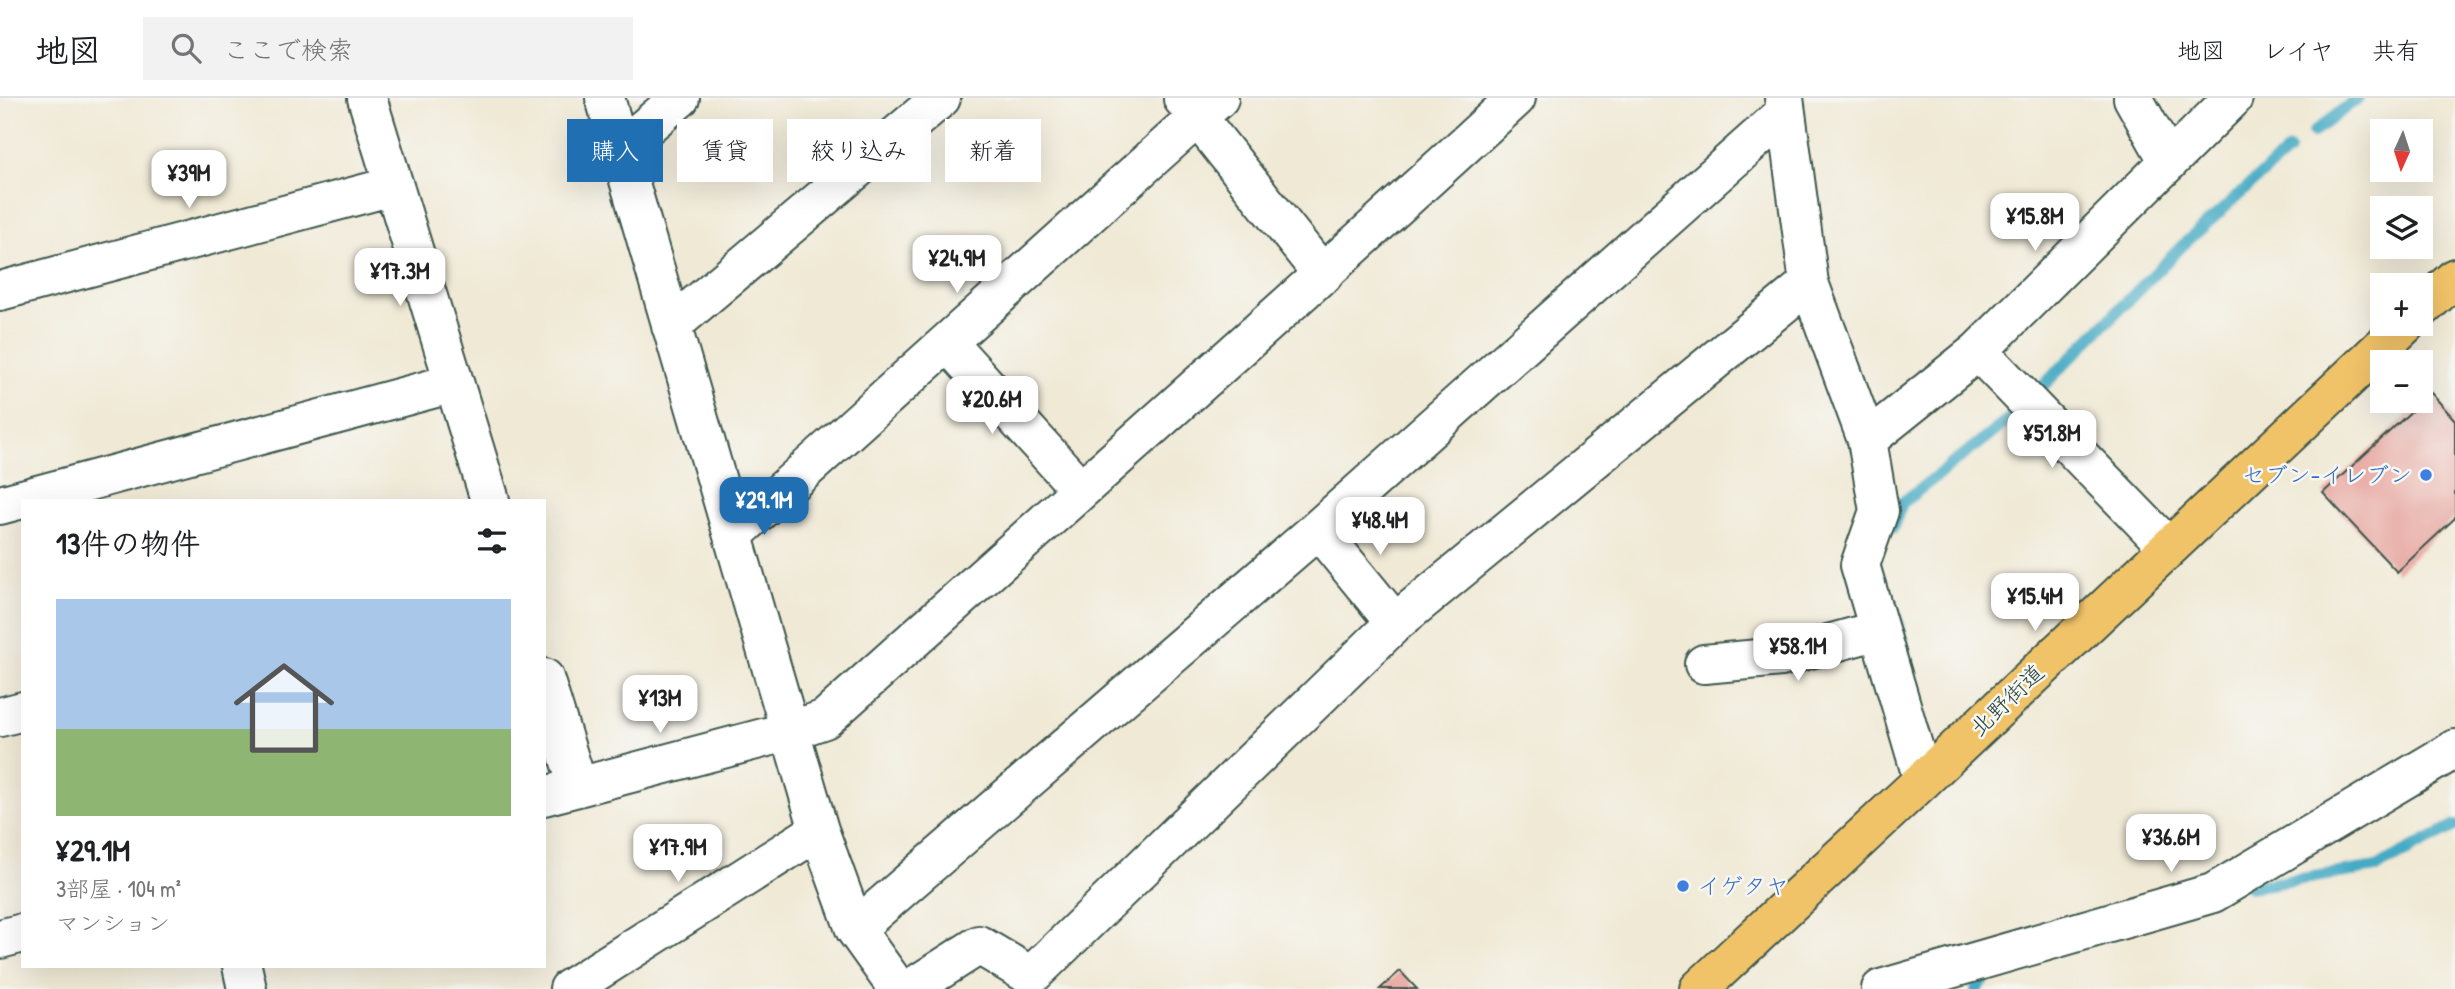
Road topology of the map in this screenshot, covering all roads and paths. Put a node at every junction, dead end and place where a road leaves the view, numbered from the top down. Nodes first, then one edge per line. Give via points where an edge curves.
1 (366, 98) edge
2 (605, 98) edge
3 (941, 98) edge
4 (1516, 98) edge
5 (2133, 98) edge
6 (2233, 98) edge
7 (671, 102) edge
8 (1200, 104) edge
9 (1785, 105) edge
10 (611, 119) edge
11 (653, 119) edge
12 (2169, 162) junction
13 (630, 182) edge
14 (393, 186) junction
15 (1323, 275) junction
16 (2455, 278) edge
17 (1809, 283) junction
18 (0, 291) edge
19 (2433, 298) edge
20 (671, 326) junction
21 (2393, 336) edge
22 (948, 343) junction
23 (1978, 352) junction
24 (454, 383) junction
25 (1867, 440) junction
26 (1080, 489) junction
27 (21, 499) edge
28 (22, 499) edge
29 (490, 499) edge
30 (0, 505) edge
31 (1318, 529) junction
32 (733, 535) junction
33 (2168, 548) junction
34 (1395, 622) junction
35 (1879, 630) junction
36 (1704, 664) dead end
37 (546, 691) edge
38 (21, 712) edge
39 (0, 717) edge
40 (790, 731) junction
41 (2455, 749) edge
42 (1923, 780) junction
43 (561, 792) edge
44 (819, 830) junction
45 (855, 929) junction
46 (21, 934) edge
47 (0, 939) edge
48 (242, 968) edge
49 (1703, 987) edge
50 (247, 989) edge
51 (569, 989) edge
52 (898, 989) edge
53 (910, 989) edge
54 (1881, 989) edge

1 - 14 street
2 - 10 street
3 - 20 street
4 - 15 street
5 - 12 street
6 - 12 street
7 - 11 street
8 - 15 street
8 - 22 street
9 - 17 street
9 - 31 street
12 - 23 street
13 - 20 street
14 - 18 street
14 - 24 street
15 - 26 street
16 - 19 main road
17 - 25 street
17 - 34 street
20 - 32 street
21 - 33 main road, 北野街道
22 - 26 street
22 - 32 street
23 - 25 street
23 - 33 street
24 - 28 street
24 - 29 street
25 - 35 street via 1880,511 1860,565
26 - 40 street via 825,719
27 - 30 street
31 - 34 street
31 - 45 street
32 - 40 street
33 - 42 main road, 北野街道
34 - 53 street via 1031,976 979,946
35 - 36 street via 1781,657
35 - 42 street
37 - 43 street
38 - 39 street
40 - 43 street
40 - 44 street
41 - 54 street via 2213,893
42 - 49 main road, 北野街道
44 - 45 street
44 - 51 street
45 - 52 street
46 - 47 street
48 - 50 street

